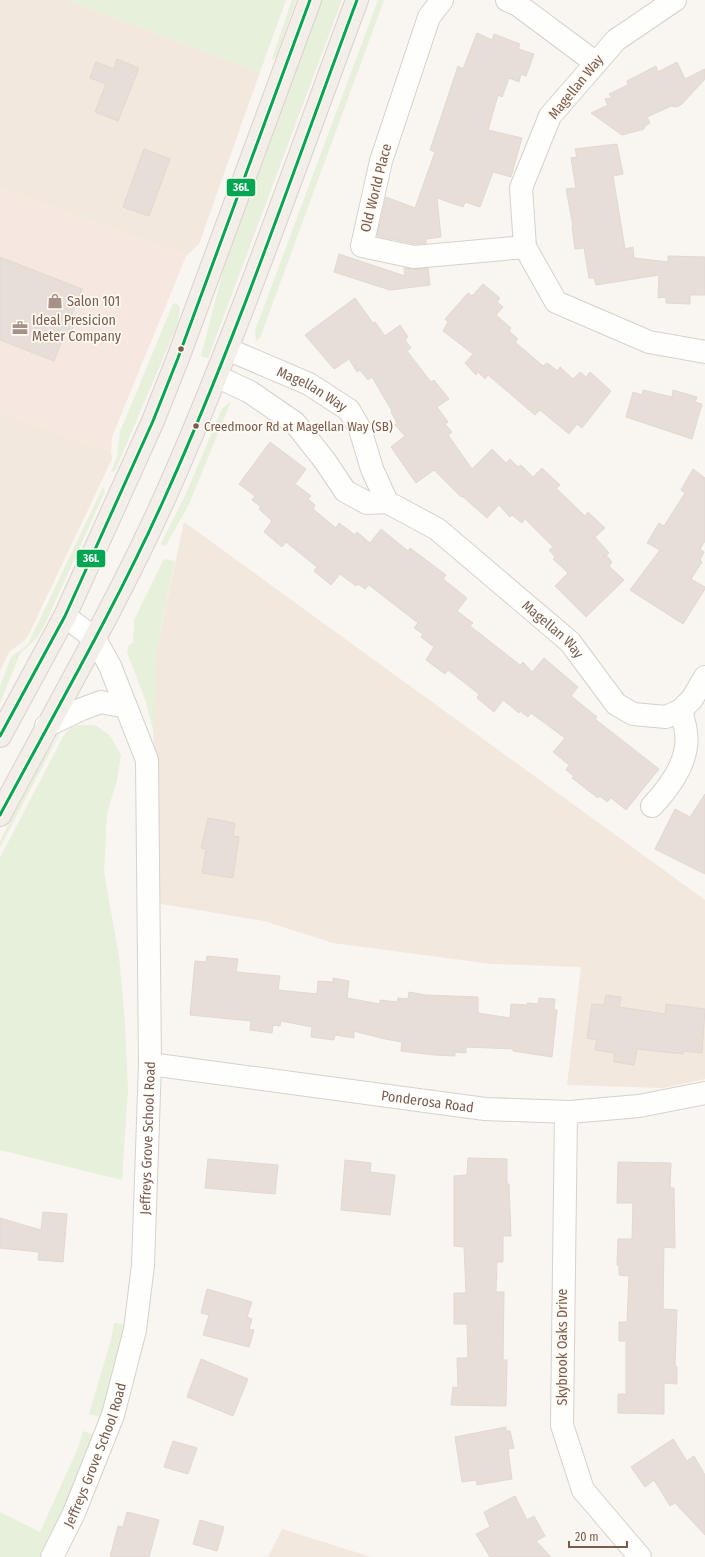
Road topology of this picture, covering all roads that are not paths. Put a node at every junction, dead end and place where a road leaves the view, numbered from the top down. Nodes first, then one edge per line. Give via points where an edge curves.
1 (310, 0) edge
2 (357, 0) edge
3 (442, 0) edge
4 (507, 0) edge
5 (675, 0) edge
6 (596, 63) junction
7 (525, 247) junction
8 (227, 349) junction
9 (705, 352) edge
10 (216, 376) junction
11 (387, 502) junction
12 (65, 616) junction
13 (95, 639) junction
14 (705, 677) edge
15 (126, 707) junction
16 (681, 710) junction
17 (46, 726) junction
18 (0, 736) edge
19 (652, 806) dead end
20 (0, 815) edge
21 (150, 1064) junction
22 (705, 1093) edge
23 (566, 1112) junction
24 (52, 1557) edge
25 (640, 1557) edge

1 - 12 main road via 159,406
2 - 8 main road
3 - 7 street, Old World Place via 429,17 381,161 362,246 414,257
4 - 6 street via 518,5
5 - 6 street, Magellan Way via 616,40
6 - 7 street, Magellan Way via 550,116 521,188
7 - 9 street, Magellan Way via 556,302 649,342
8 - 10 main road
8 - 11 street, Magellan Way via 309,384 349,410 360,429 372,469
10 - 11 street via 250,392 295,423 345,491 367,503
10 - 13 main road via 143,543
11 - 16 street, Magellan Way via 437,528 570,642 616,704 633,714 651,717 666,717
12 - 13 street, Jeffreys Grove School Road
12 - 18 main road
13 - 15 street, Jeffreys Grove School Road via 110,666
13 - 17 main road
14 - 16 street, Magellan Way via 692,699
15 - 17 street via 101,702
15 - 21 street, Jeffreys Grove School Road via 147,760
16 - 19 street via 686,733 685,750 673,781
17 - 20 main road
21 - 23 street, Ponderosa Road via 485,1109
21 - 24 street, Jeffreys Grove School Road via 143,1265 135,1330 112,1415 74,1513
22 - 23 street, Ponderosa Road via 639,1106
23 - 25 street, Skybrook Oaks Drive via 562,1425 583,1490

